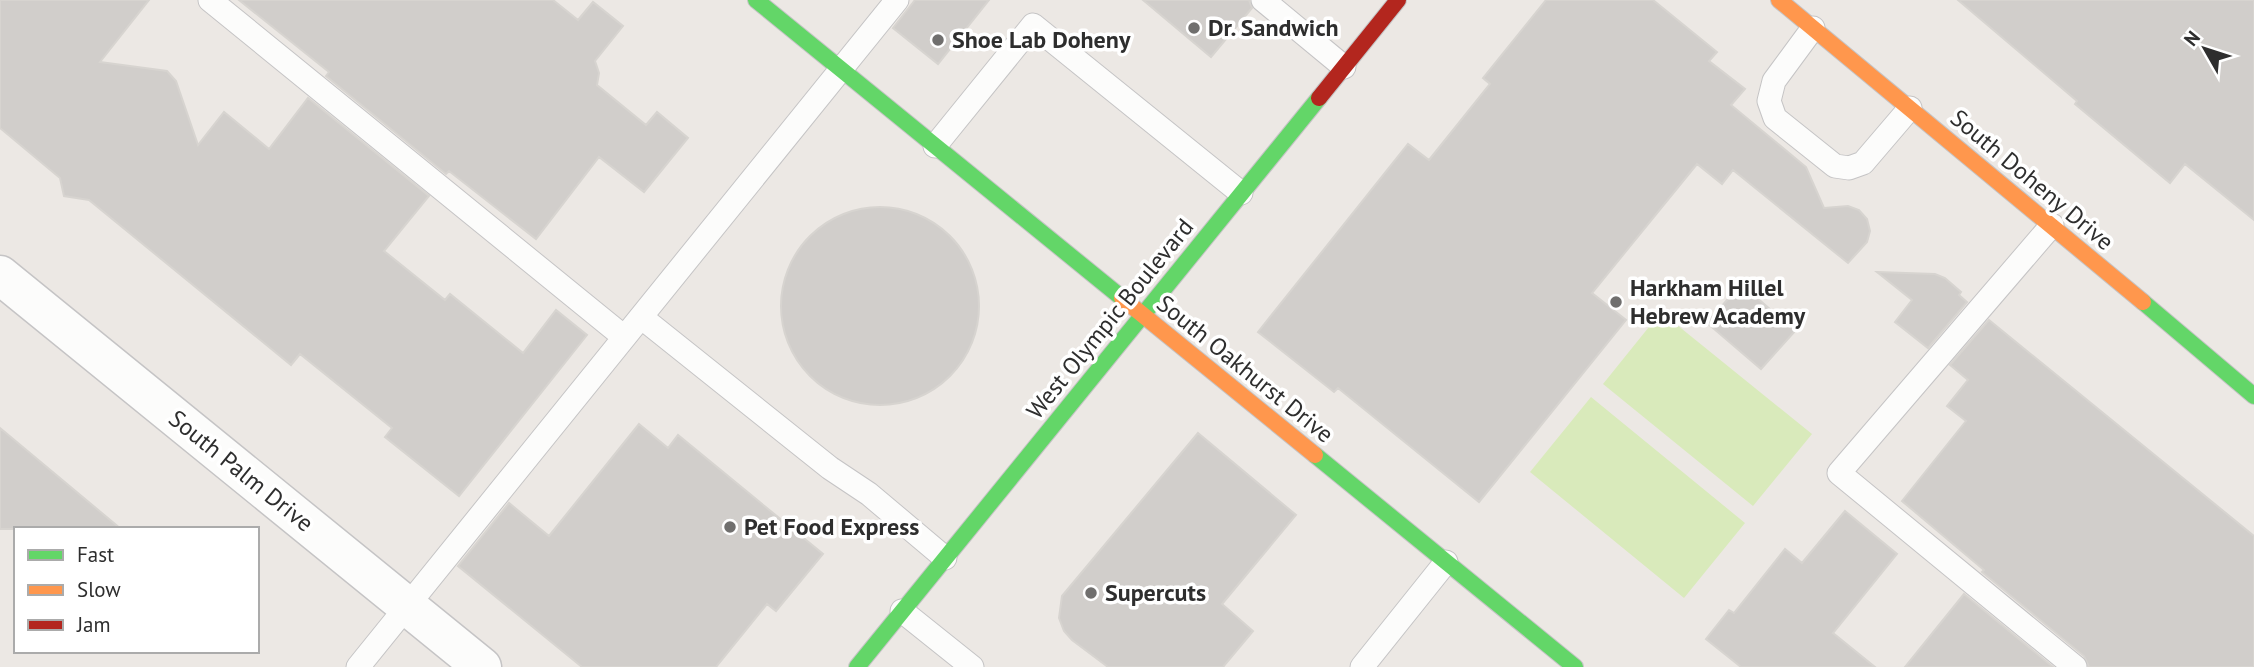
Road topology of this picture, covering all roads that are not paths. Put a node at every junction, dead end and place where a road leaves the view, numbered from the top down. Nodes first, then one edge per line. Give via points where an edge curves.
1 (210, 0) edge
2 (755, 0) edge
3 (897, 0) edge
4 (1263, 0) edge
5 (1398, 0) edge
6 (1779, 0) edge
7 (1813, 27) junction
8 (1344, 67) junction
9 (841, 69) junction
10 (1910, 108) junction
11 (935, 146) junction
12 (1241, 193) junction
13 (2052, 225) junction
14 (0, 275) edge
15 (1143, 314) junction
16 (640, 317) junction
17 (625, 337) junction
18 (2254, 396) edge
19 (946, 558) junction
20 (1446, 562) junction
21 (407, 607) junction
22 (902, 611) junction
23 (358, 667) edge
24 (481, 667) edge
25 (857, 667) edge
26 (972, 667) edge
27 (1362, 667) edge
28 (1575, 667) edge
29 (2075, 667) edge

1 - 17 lane
2 - 9 street, South Oakhurst Drive
3 - 9 lane
4 - 8 lane
5 - 8 street, West Olympic Boulevard
6 - 7 street, South Doheny Drive
7 - 10 street, South Doheny Drive
7 - 10 lane via 1773,81 1769,101 1775,118 1835,166 1849,168 1863,163
8 - 12 street, West Olympic Boulevard
9 - 11 street, South Oakhurst Drive
9 - 16 lane
10 - 13 street, South Doheny Drive
11 - 12 lane via 1033,25
11 - 15 street, South Oakhurst Drive
12 - 15 street, West Olympic Boulevard
13 - 18 street, South Doheny Drive
13 - 29 lane via 1839,473
14 - 21 street, South Palm Drive
15 - 19 street, West Olympic Boulevard
15 - 20 street, South Oakhurst Drive
16 - 17 lane
16 - 19 lane
17 - 21 lane
19 - 22 street, West Olympic Boulevard
20 - 27 lane
20 - 28 street, South Oakhurst Drive
21 - 23 lane
21 - 24 street, South Palm Drive
22 - 25 street, West Olympic Boulevard
22 - 26 lane

